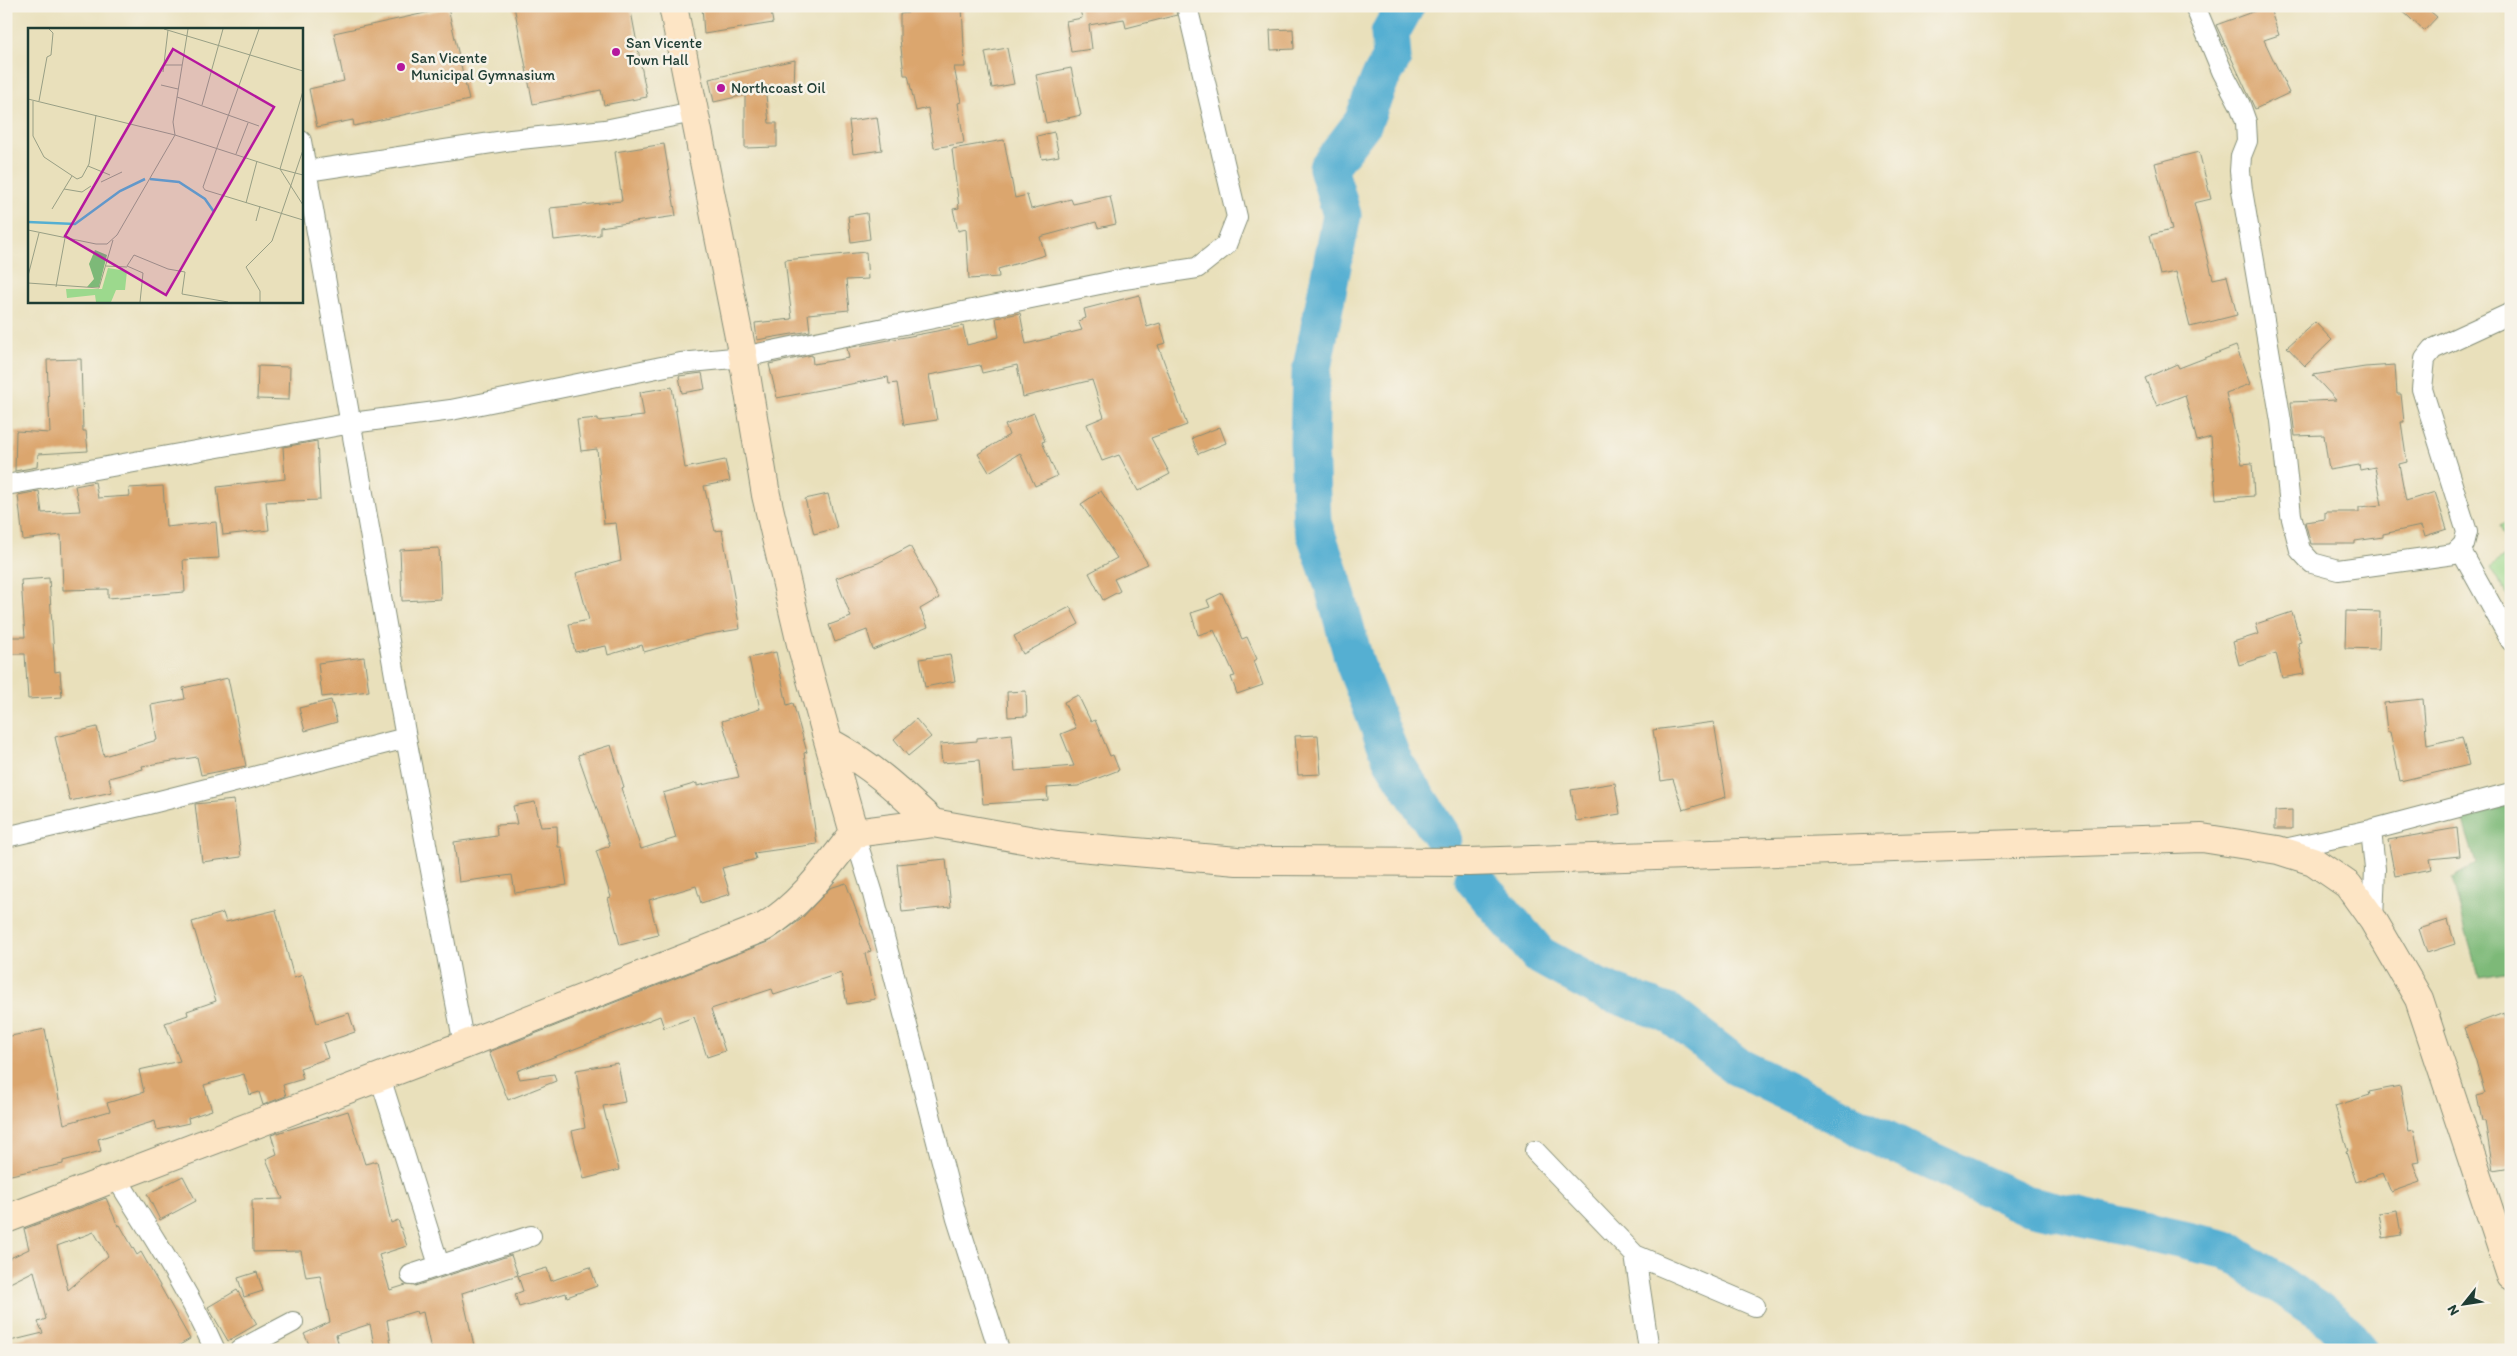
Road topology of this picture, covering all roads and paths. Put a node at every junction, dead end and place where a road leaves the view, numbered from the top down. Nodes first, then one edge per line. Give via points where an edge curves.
1 (672, 6) edge
2 (1187, 6) edge
3 (2195, 6) edge
4 (693, 112) junction
5 (302, 146) edge
6 (307, 171) junction
7 (2511, 313) edge
8 (743, 357) junction
9 (352, 423) junction
10 (6, 485) edge
11 (2460, 549) junction
12 (2511, 641) edge
13 (406, 738) junction
14 (829, 742) junction
15 (2511, 793) edge
16 (934, 823) junction
17 (2371, 830) junction
18 (854, 833) junction
19 (6, 837) edge
20 (2278, 850) junction
21 (2373, 920) junction
22 (464, 1045) junction
23 (380, 1077) junction
24 (1535, 1152) dead end
25 (116, 1177) junction
26 (6, 1219) edge
27 (531, 1236) dead end
28 (1635, 1256) junction
29 (439, 1264) junction
30 (411, 1275) dead end
31 (2511, 1276) edge
32 (1754, 1306) dead end
33 (293, 1322) dead end
34 (215, 1350) edge
35 (240, 1350) edge
36 (999, 1350) edge
37 (1649, 1350) edge

1 - 4 main road
2 - 8 street via 1237,217 1226,245 1215,255 1197,268 1124,279
3 - 11 street via 2246,122 2247,141 2240,171 2242,190 2300,550 2312,563 2338,570 2443,556
4 - 6 street via 605,130 511,140
4 - 8 main road
5 - 6 street
6 - 9 street
7 - 11 street via 2433,349 2425,359 2422,389 2467,532
8 - 9 street via 681,363 452,410
8 - 14 main road via 766,495 801,644
9 - 10 street
9 - 13 street
11 - 12 street
13 - 19 street
13 - 22 street
14 - 16 main road via 884,776
14 - 18 main road
15 - 17 street
16 - 18 main road
16 - 20 main road via 1057,845 1237,861 1469,862 2202,838
17 - 20 street
17 - 21 street via 2375,869
18 - 22 main road via 819,878 776,920
18 - 36 street via 873,894 957,1219
20 - 21 main road via 2313,861 2348,885
21 - 31 main road via 2419,999
22 - 23 main road
23 - 25 main road
23 - 29 street
24 - 28 street
25 - 26 main road
25 - 34 street via 167,1257
27 - 29 street
28 - 32 street
28 - 37 street
29 - 30 street
33 - 35 street

